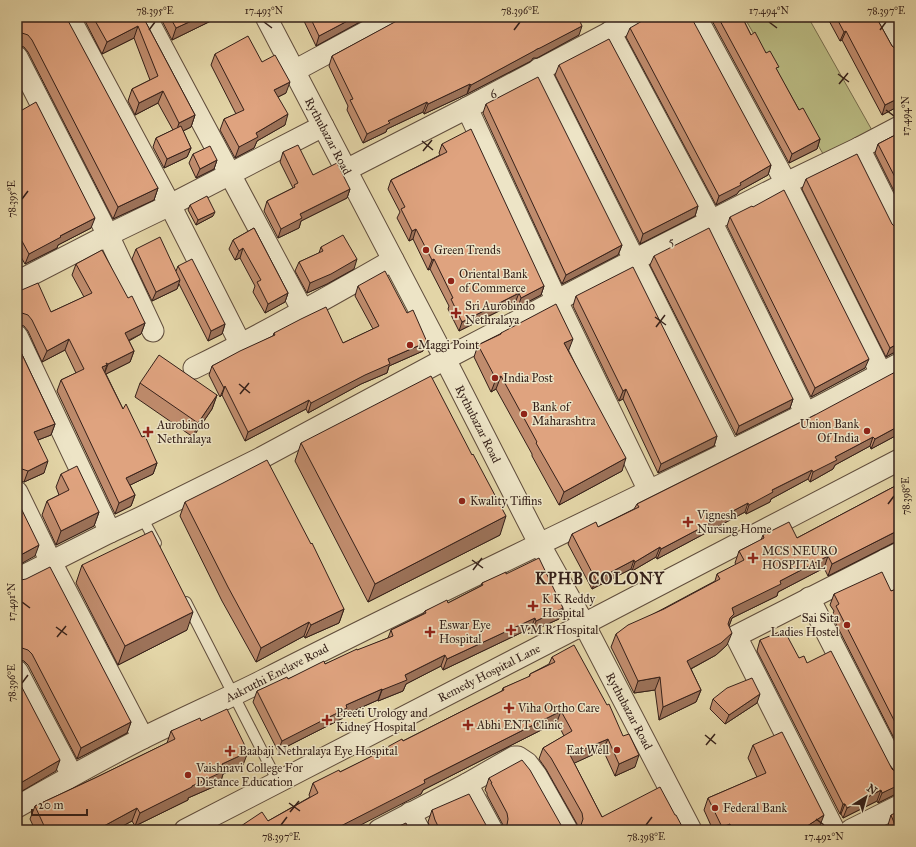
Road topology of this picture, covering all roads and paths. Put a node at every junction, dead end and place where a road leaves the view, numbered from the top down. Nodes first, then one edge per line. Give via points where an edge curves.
1 (69, 17) edge
2 (146, 17) edge
3 (266, 17) edge
4 (394, 17) edge
5 (639, 17) edge
6 (696, 17) edge
7 (881, 17) edge
8 (610, 32) junction
9 (899, 50) edge
10 (17, 57) edge
11 (539, 69) junction
12 (294, 71) junction
13 (467, 108) junction
14 (323, 126) junction
15 (899, 127) edge
16 (859, 148) junction
17 (346, 170) junction
18 (231, 174) junction
19 (786, 183) junction
20 (170, 205) junction
21 (711, 221) junction
22 (899, 228) edge
23 (108, 235) junction
24 (393, 260) junction
25 (634, 260) junction
26 (18, 279) edge
27 (557, 301) junction
28 (304, 311) junction
29 (153, 331) dead end
30 (17, 336) edge
31 (242, 345) junction
32 (445, 359) junction
33 (194, 368) dead end
34 (890, 368) edge
35 (806, 414) junction
36 (730, 452) junction
37 (899, 460) edge
38 (649, 491) junction
39 (17, 492) edge
40 (142, 517) junction
41 (110, 532) junction
42 (540, 545) junction
43 (161, 553) edge
44 (892, 556) edge
45 (51, 562) junction
46 (17, 579) edge
47 (899, 587) edge
48 (183, 595) edge
49 (809, 598) junction
50 (584, 624) junction
51 (17, 671) edge
52 (234, 695) junction
53 (143, 738) junction
54 (899, 774) edge
55 (72, 775) junction
56 (278, 782) junction
57 (467, 784) junction
58 (899, 806) edge
59 (17, 807) edge
60 (415, 822) edge
61 (184, 830) edge
62 (379, 830) edge
63 (492, 830) edge
64 (567, 830) edge
65 (691, 830) edge
66 (834, 830) edge
67 (851, 830) edge

1 - 20 street
2 - 18 street
3 - 12 street, Rythubazar Road
4 - 12 street
5 - 8 street, 6
6 - 19 street
7 - 9 street
8 - 11 street, 6
8 - 21 street
10 - 23 street
11 - 13 street, 6
11 - 25 street
12 - 14 street, Rythubazar Road
13 - 17 street, 6
13 - 27 street
14 - 17 street, Rythubazar Road
14 - 18 street
15 - 16 street, 5
16 - 19 street, 5
16 - 22 street
17 - 24 street, Rythubazar Road
18 - 20 street
18 - 28 street
19 - 21 street, 5
19 - 34 street
20 - 23 street
20 - 31 street
21 - 25 street, 5
21 - 35 street
23 - 26 street
23 - 29 street
24 - 28 street
24 - 32 street, Rythubazar Road
25 - 27 street, 5
25 - 36 street
27 - 32 street, 5
27 - 38 street
28 - 31 street
30 - 41 street
31 - 33 street
32 - 40 street, 5 via 264,464
32 - 42 street, Rythubazar Road
34 - 35 street, Aakruthi Enclave Road
35 - 36 street, Aakruthi Enclave Road
36 - 38 street, Aakruthi Enclave Road
37 - 50 street, Remedy Hospital Lane
38 - 42 street, Aakruthi Enclave Road
39 - 45 street
40 - 41 street, 5
40 - 43 lane
41 - 45 street, 5
42 - 50 street, Rythubazar Road
42 - 52 street, Aakruthi Enclave Road
44 - 47 street
44 - 49 street
45 - 46 street, 5
45 - 53 street
48 - 52 lane
49 - 54 street
49 - 66 street via 736,636
50 - 56 street, Remedy Hospital Lane
50 - 65 street, Rythubazar Road
51 - 55 street
52 - 53 street, Aakruthi Enclave Road
52 - 56 lane
53 - 55 street, Aakruthi Enclave Road
55 - 59 street, Aakruthi Enclave Road
56 - 61 street, Remedy Hospital Lane
57 - 60 street
57 - 63 street
57 - 64 street via 518,756 527,762 536,775
58 - 67 street
60 - 62 street

